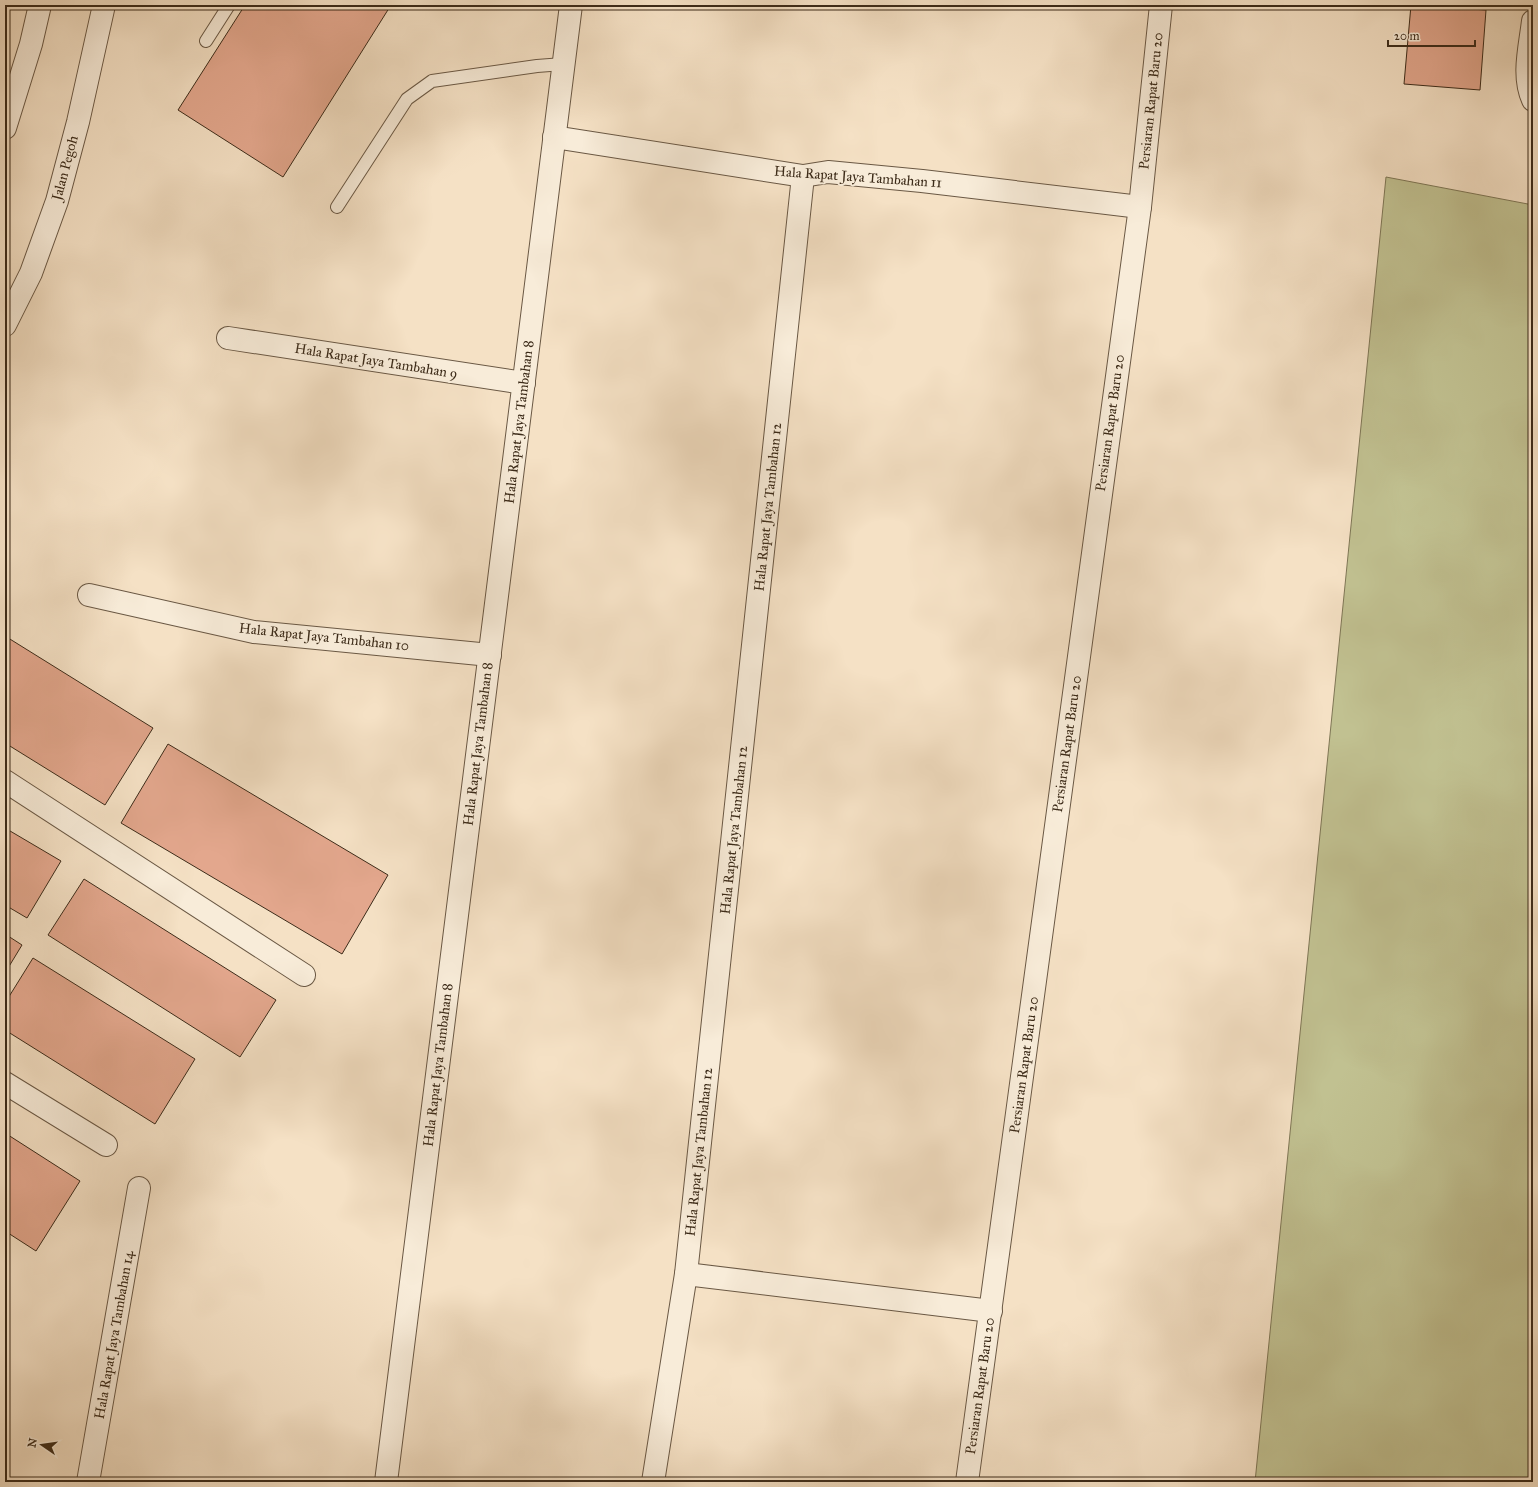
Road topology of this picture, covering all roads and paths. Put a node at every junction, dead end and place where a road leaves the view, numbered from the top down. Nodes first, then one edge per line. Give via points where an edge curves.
1 (40, 5) edge
2 (104, 5) edge
3 (229, 5) edge
4 (570, 5) edge
5 (1161, 5) edge
6 (1533, 22) edge
7 (206, 41) dead end
8 (563, 64) junction
9 (1533, 100) edge
10 (5, 128) edge
11 (554, 137) junction
12 (803, 176) junction
13 (337, 207) dead end
14 (1140, 207) junction
15 (5, 325) edge
16 (228, 338) dead end
17 (524, 384) junction
18 (89, 595) dead end
19 (490, 655) junction
20 (5, 781) edge
21 (304, 975) dead end
22 (5, 1083) edge
23 (106, 1145) dead end
24 (139, 1188) dead end
25 (686, 1274) junction
26 (991, 1311) junction
27 (88, 1482) edge
28 (386, 1482) edge
29 (653, 1482) edge
30 (967, 1482) edge

1 - 10 street via 31,44
2 - 15 street, Jalan Pegoh via 57,201 31,273
3 - 7 lane
4 - 8 street, Hala Rapat Jaya Tambahan 8
5 - 14 street, Persiaran Rapat Baru 20
6 - 9 street via 1527,73 1529,92
8 - 11 street, Hala Rapat Jaya Tambahan 8
8 - 13 lane via 432,82 407,99
11 - 12 street, Hala Rapat Jaya Tambahan 11
11 - 17 street, Hala Rapat Jaya Tambahan 8
12 - 14 street, Hala Rapat Jaya Tambahan 11 via 828,172 922,180
12 - 25 street, Hala Rapat Jaya Tambahan 12
14 - 26 street, Persiaran Rapat Baru 20
16 - 17 street, Hala Rapat Jaya Tambahan 9
17 - 19 street, Hala Rapat Jaya Tambahan 8
18 - 19 street, Hala Rapat Jaya Tambahan 10 via 254,632
19 - 28 street, Hala Rapat Jaya Tambahan 8
20 - 21 street
22 - 23 street
24 - 27 street, Hala Rapat Jaya Tambahan 14
25 - 26 street
25 - 29 street, Hala Rapat Jaya Tambahan 12
26 - 30 street, Persiaran Rapat Baru 20

